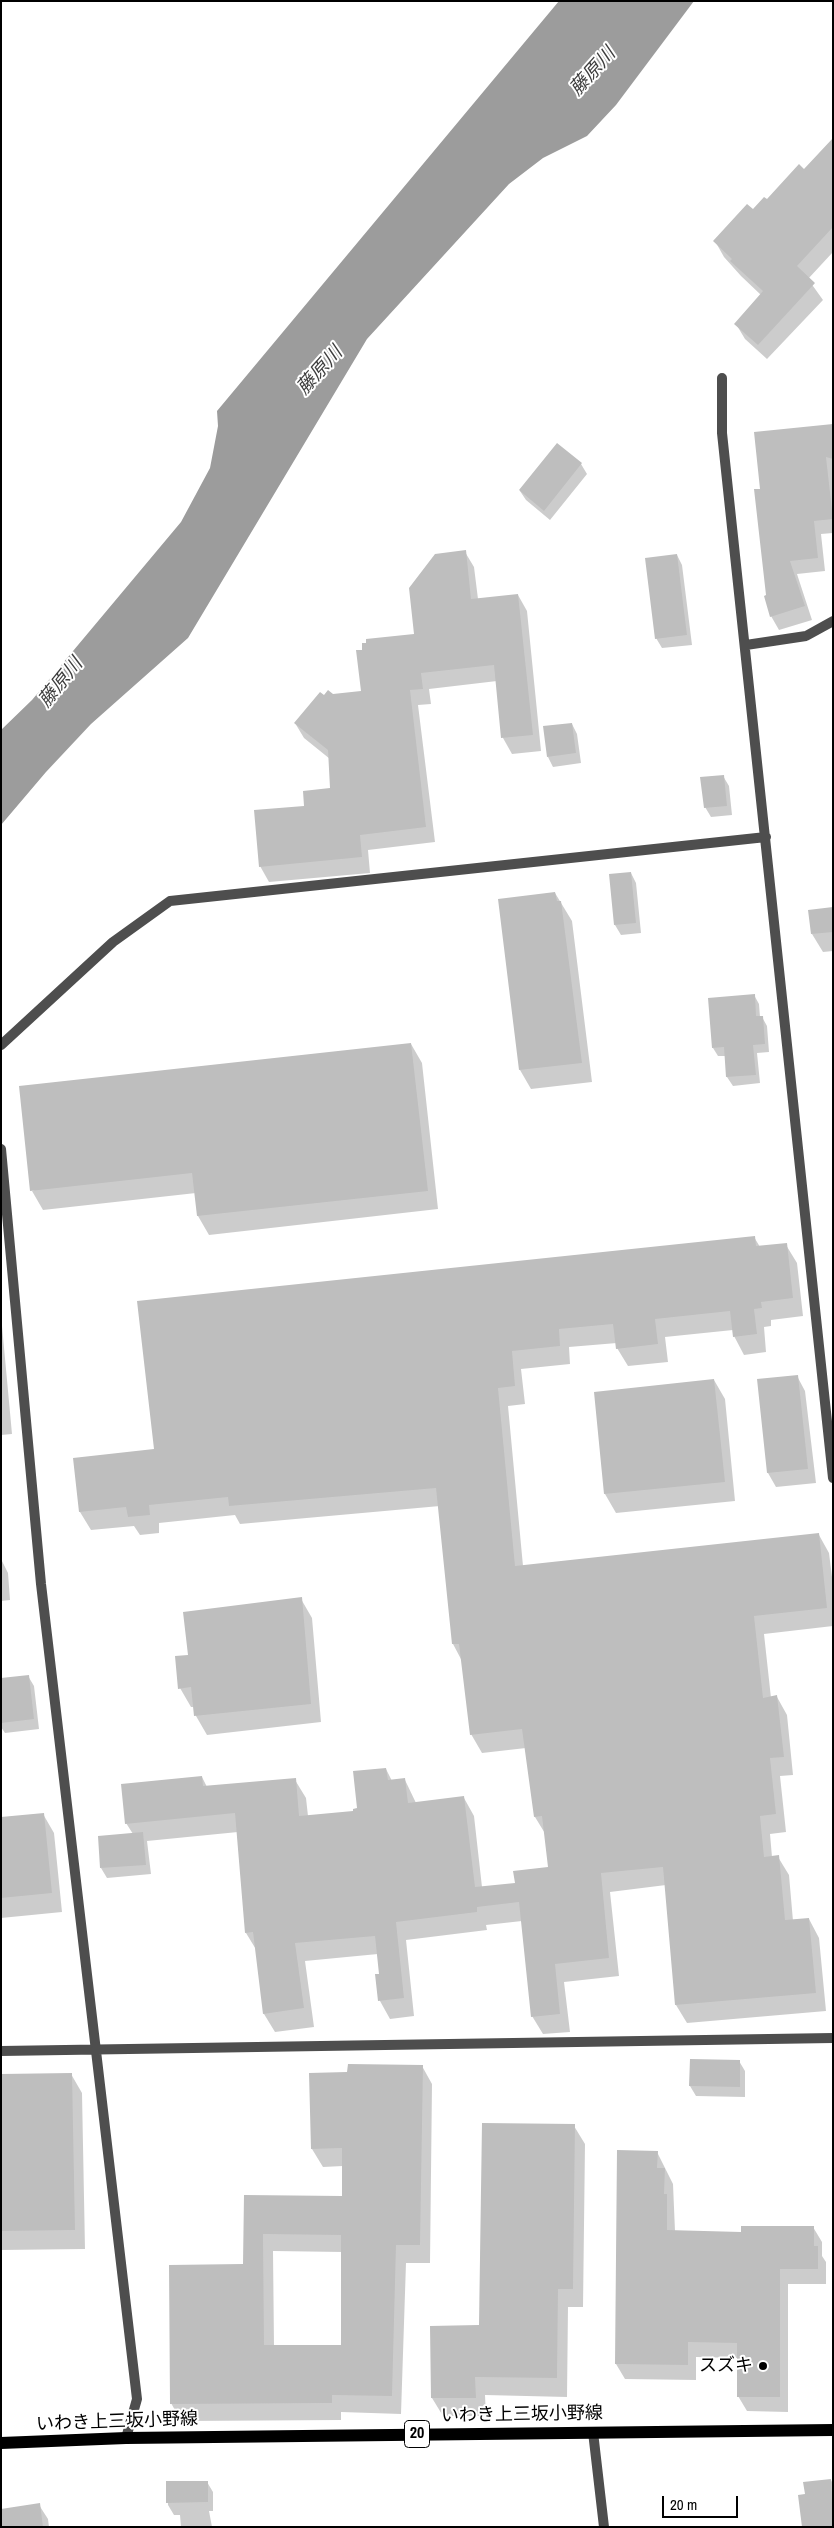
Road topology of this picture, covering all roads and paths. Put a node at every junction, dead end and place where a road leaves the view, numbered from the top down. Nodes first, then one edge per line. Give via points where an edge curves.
1 (722, 378) dead end
2 (833, 621) edge
3 (746, 645) junction
4 (766, 837) junction
5 (1, 1045) edge
6 (1, 1149) edge
7 (833, 1478) edge
8 (833, 2038) edge
9 (95, 2049) junction
10 (1, 2051) edge
11 (833, 2430) edge
12 (593, 2432) junction
13 (126, 2438) junction
14 (1, 2443) edge
15 (604, 2527) edge

1 - 3 street via 721,420
2 - 3 street via 806,636
3 - 4 street
4 - 5 street via 170,901 112,942
4 - 7 street
6 - 9 street via 41,1584
8 - 9 street
9 - 10 street
9 - 13 street via 137,2399
11 - 12 main road, いわき上三坂小野線 / 20
12 - 13 main road, いわき上三坂小野線 / 20
12 - 15 street
13 - 14 main road, いわき上三坂小野線 / 20

